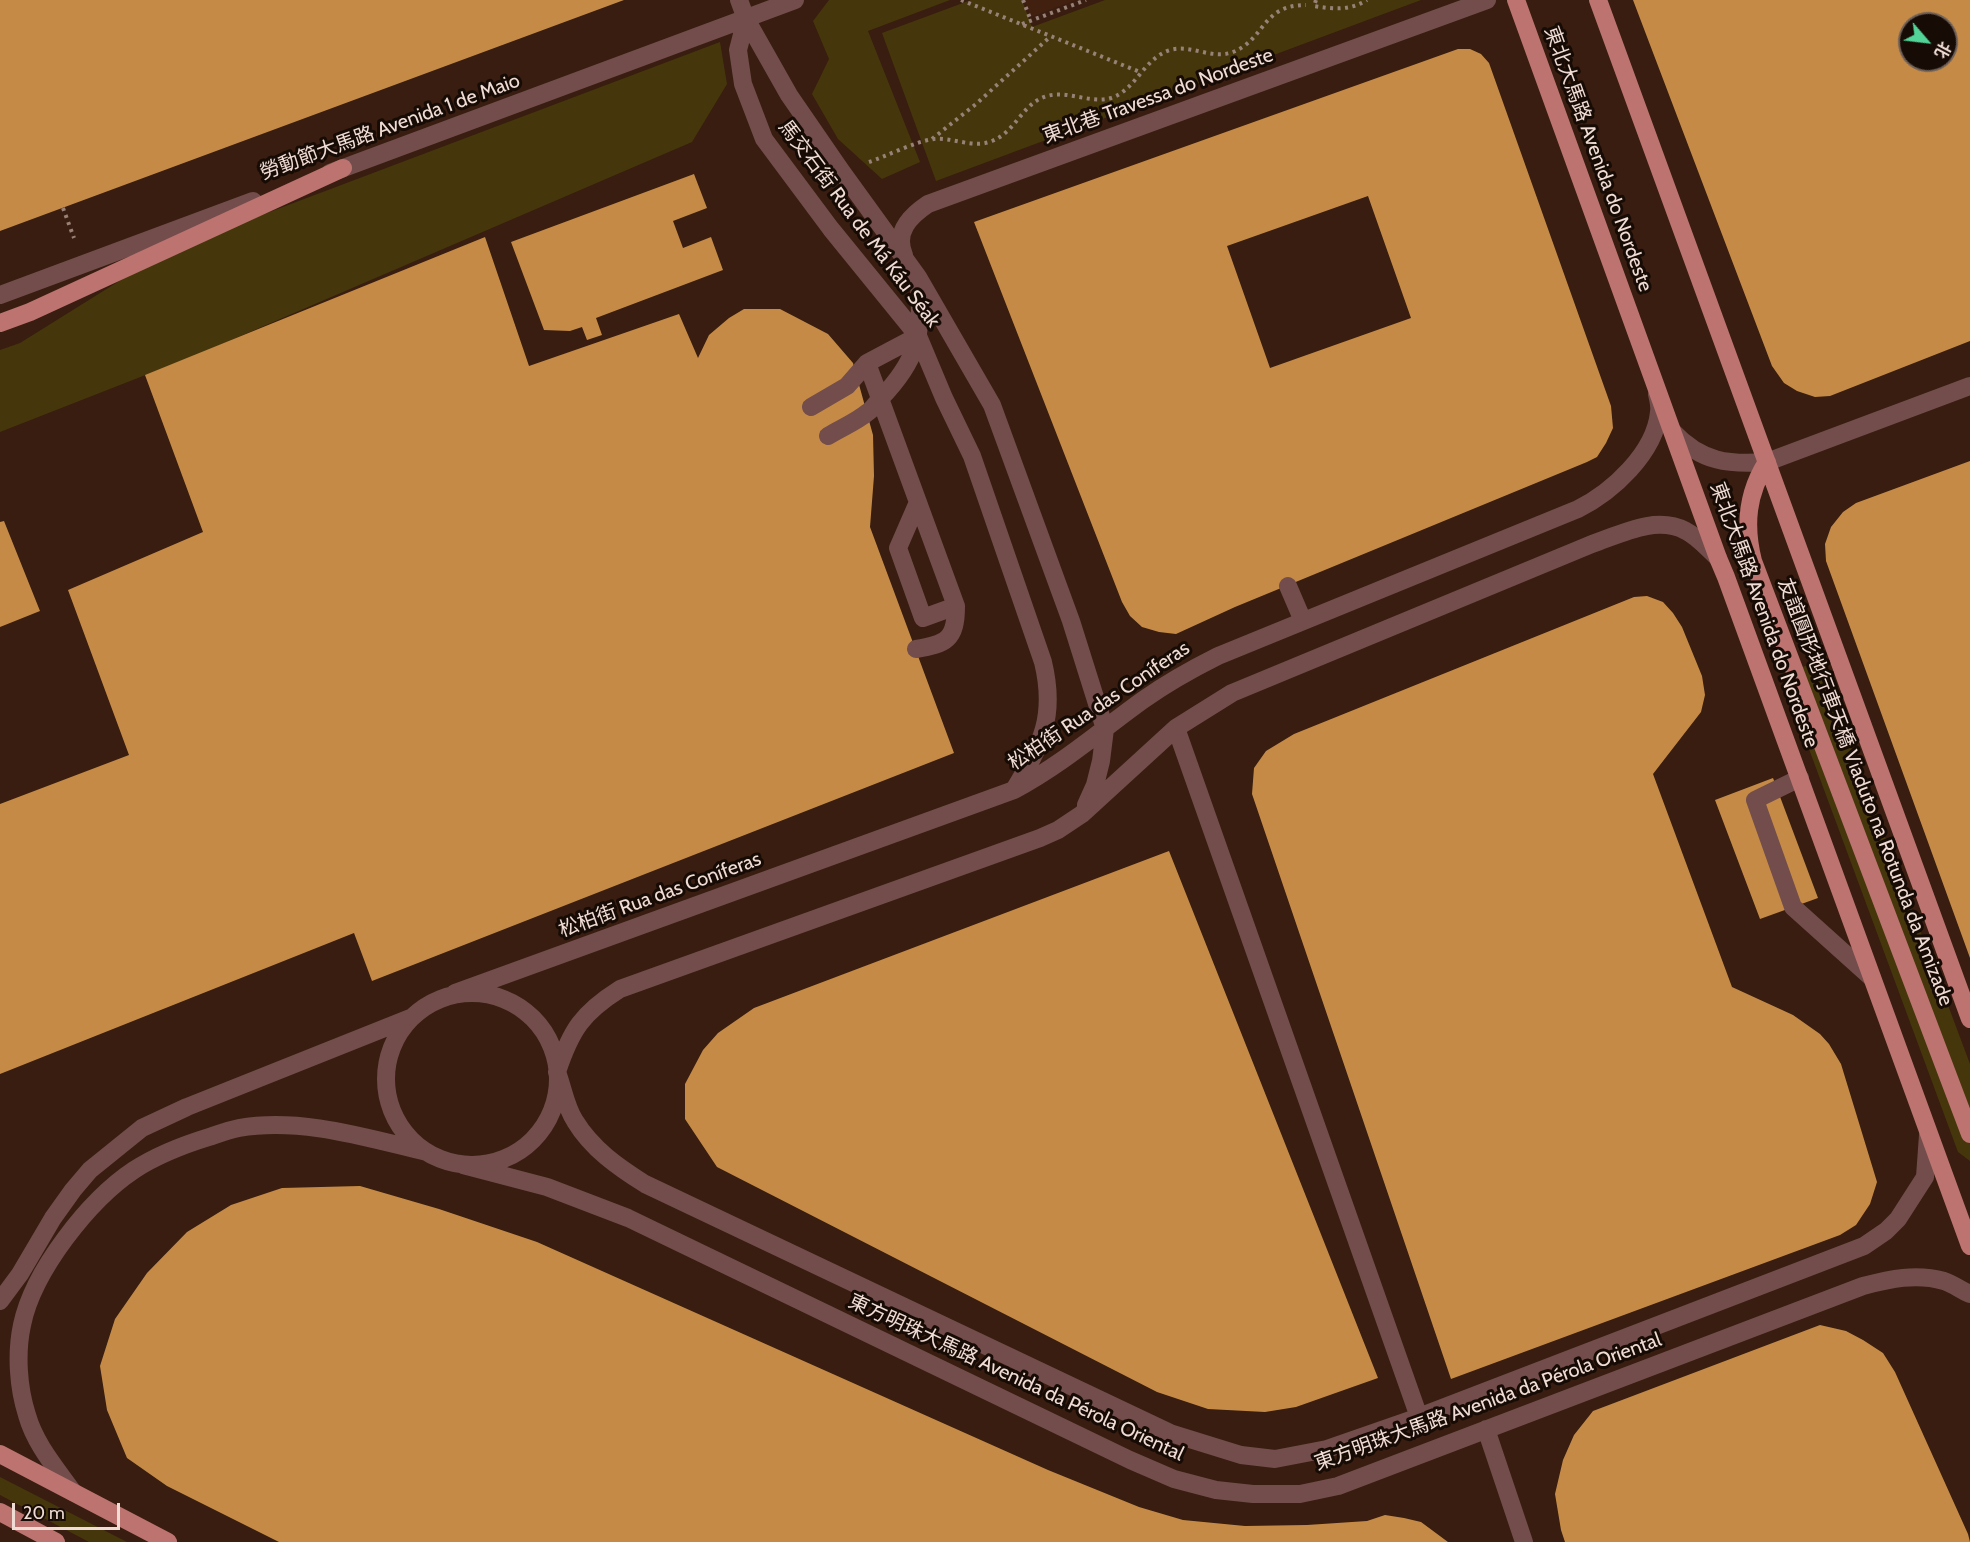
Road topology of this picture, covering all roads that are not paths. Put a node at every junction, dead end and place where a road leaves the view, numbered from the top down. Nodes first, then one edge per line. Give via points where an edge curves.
1 (739, 0) edge
2 (795, 0) edge
3 (1487, 0) edge
4 (1516, 0) edge
5 (1598, 0) edge
6 (746, 19) junction
7 (343, 168) junction
8 (918, 277) junction
9 (0, 295) edge
10 (0, 323) edge
11 (918, 336) junction
12 (862, 368) junction
13 (1655, 383) junction
14 (1970, 386) edge
15 (874, 405) junction
16 (811, 407) dead end
17 (1673, 432) junction
18 (828, 436) dead end
19 (1767, 462) junction
20 (918, 502) junction
21 (1718, 558) junction
22 (1288, 586) dead end
23 (956, 606) junction
24 (1303, 621) junction
25 (916, 649) dead end
26 (1105, 729) junction
27 (1176, 729) junction
28 (1800, 778) junction
29 (1014, 790) junction
30 (1082, 813) junction
31 (1872, 978) junction
32 (455, 993) junction
33 (410, 1018) junction
34 (1970, 1019) edge
35 (557, 1072) junction
36 (1928, 1132) junction
37 (1970, 1134) edge
38 (427, 1152) junction
39 (463, 1165) junction
40 (1970, 1246) edge
41 (1970, 1294) edge
42 (0, 1301) edge
43 (1419, 1417) junction
44 (1486, 1429) junction
45 (0, 1454) edge
46 (73, 1492) junction
47 (0, 1512) edge
48 (56, 1542) edge
49 (168, 1542) edge
50 (1524, 1542) edge

1 - 6 street, 馬交石街 Rua de Má Káu Séak
2 - 6 street, 勞動節大馬路 Avenida 1 de Maio
3 - 8 street, 東北巷 Travessa do Nordeste via 928,204 912,215 901,235 902,250
4 - 13 main road, 東北大馬路 Avenida do Nordeste
5 - 19 main road
6 - 7 street, 勞動節大馬路 Avenida 1 de Maio
6 - 8 street, 馬交石街 Rua de Má Káu Séak via 789,95
6 - 11 street, 馬交石街 Rua de Má Káu Séak via 738,50 743,84 764,139
7 - 9 street, 勞動節大馬路 Avenida 1 de Maio
7 - 10 main road
8 - 11 street
8 - 26 street, 馬交石街 Rua de Má Káu Séak via 992,405 1071,621
11 - 12 street
11 - 15 street via 907,368
11 - 29 street, 馬交石街 Rua de Má Káu Séak via 972,456 1049,685 1043,735
12 - 15 street
12 - 16 street via 847,386
13 - 17 main road, 東北大馬路 Avenida do Nordeste
13 - 24 street, 松柏街 Rua das Coníferas via 1659,411 1645,449 1612,488 1592,502
14 - 19 street
15 - 18 street
15 - 20 street
17 - 19 street via 1693,449 1721,461
17 - 21 main road, 東北大馬路 Avenida do Nordeste
19 - 34 main road
19 - 37 main road, 友誼圓形地行車天橋 Viaduto na Rotunda da Amizade via 1749,505 1747,533 1755,567
20 - 23 street
20 - 23 street via 898,548 923,618
21 - 27 street via 1685,530 1666,524 1640,527 1273,675 1232,693
21 - 28 main road, 東北大馬路 Avenida do Nordeste
22 - 24 street
23 - 25 street via 956,619 945,642
24 - 26 street, 松柏街 Rua das Coníferas via 1183,674
26 - 29 street, 松柏街 Rua das Coníferas
26 - 30 street via 1095,785
27 - 30 street
27 - 43 street
28 - 31 main road, 東北大馬路 Avenida do Nordeste
28 - 31 street via 1755,800 1789,896 1793,907
29 - 32 street, 松柏街 Rua das Coníferas
30 - 35 street via 1040,838 620,989 583,1018 567,1043
31 - 36 main road, 東北大馬路 Avenida do Nordeste
32 - 33 street via 431,1002
32 - 35 street via 481,992 507,999 528,1013 545,1033
33 - 38 street via 394,1039 386,1065 386,1094 395,1120 413,1143
33 - 42 street via 142,1128 90,1170 73,1190
35 - 39 street via 552,1110 538,1134 517,1153 491,1163
35 - 43 street, 東方明珠大馬路 Avenida da Pérola Oriental via 573,1120 592,1145 645,1184 1170,1433 1241,1455 1275,1459 1327,1449
36 - 40 main road, 東北大馬路 Avenida do Nordeste
36 - 43 street, 東方明珠大馬路 Avenida da Pérola Oriental via 1926,1177 1898,1219 1864,1246
38 - 39 street
38 - 46 street via 308,1128 237,1128 160,1156 105,1191 53,1256 22,1324 19,1359 27,1416 41,1447
39 - 44 street, 東方明珠大馬路 Avenida da Pérola Oriental via 547,1187 628,1218 1130,1460 1174,1479 1216,1490 1300,1494 1338,1486
41 - 44 street, 東方明珠大馬路 Avenida da Pérola Oriental via 1944,1281 1919,1278 1901,1277 1863,1286
44 - 50 street
45 - 46 main road
46 - 49 main road
47 - 48 main road

